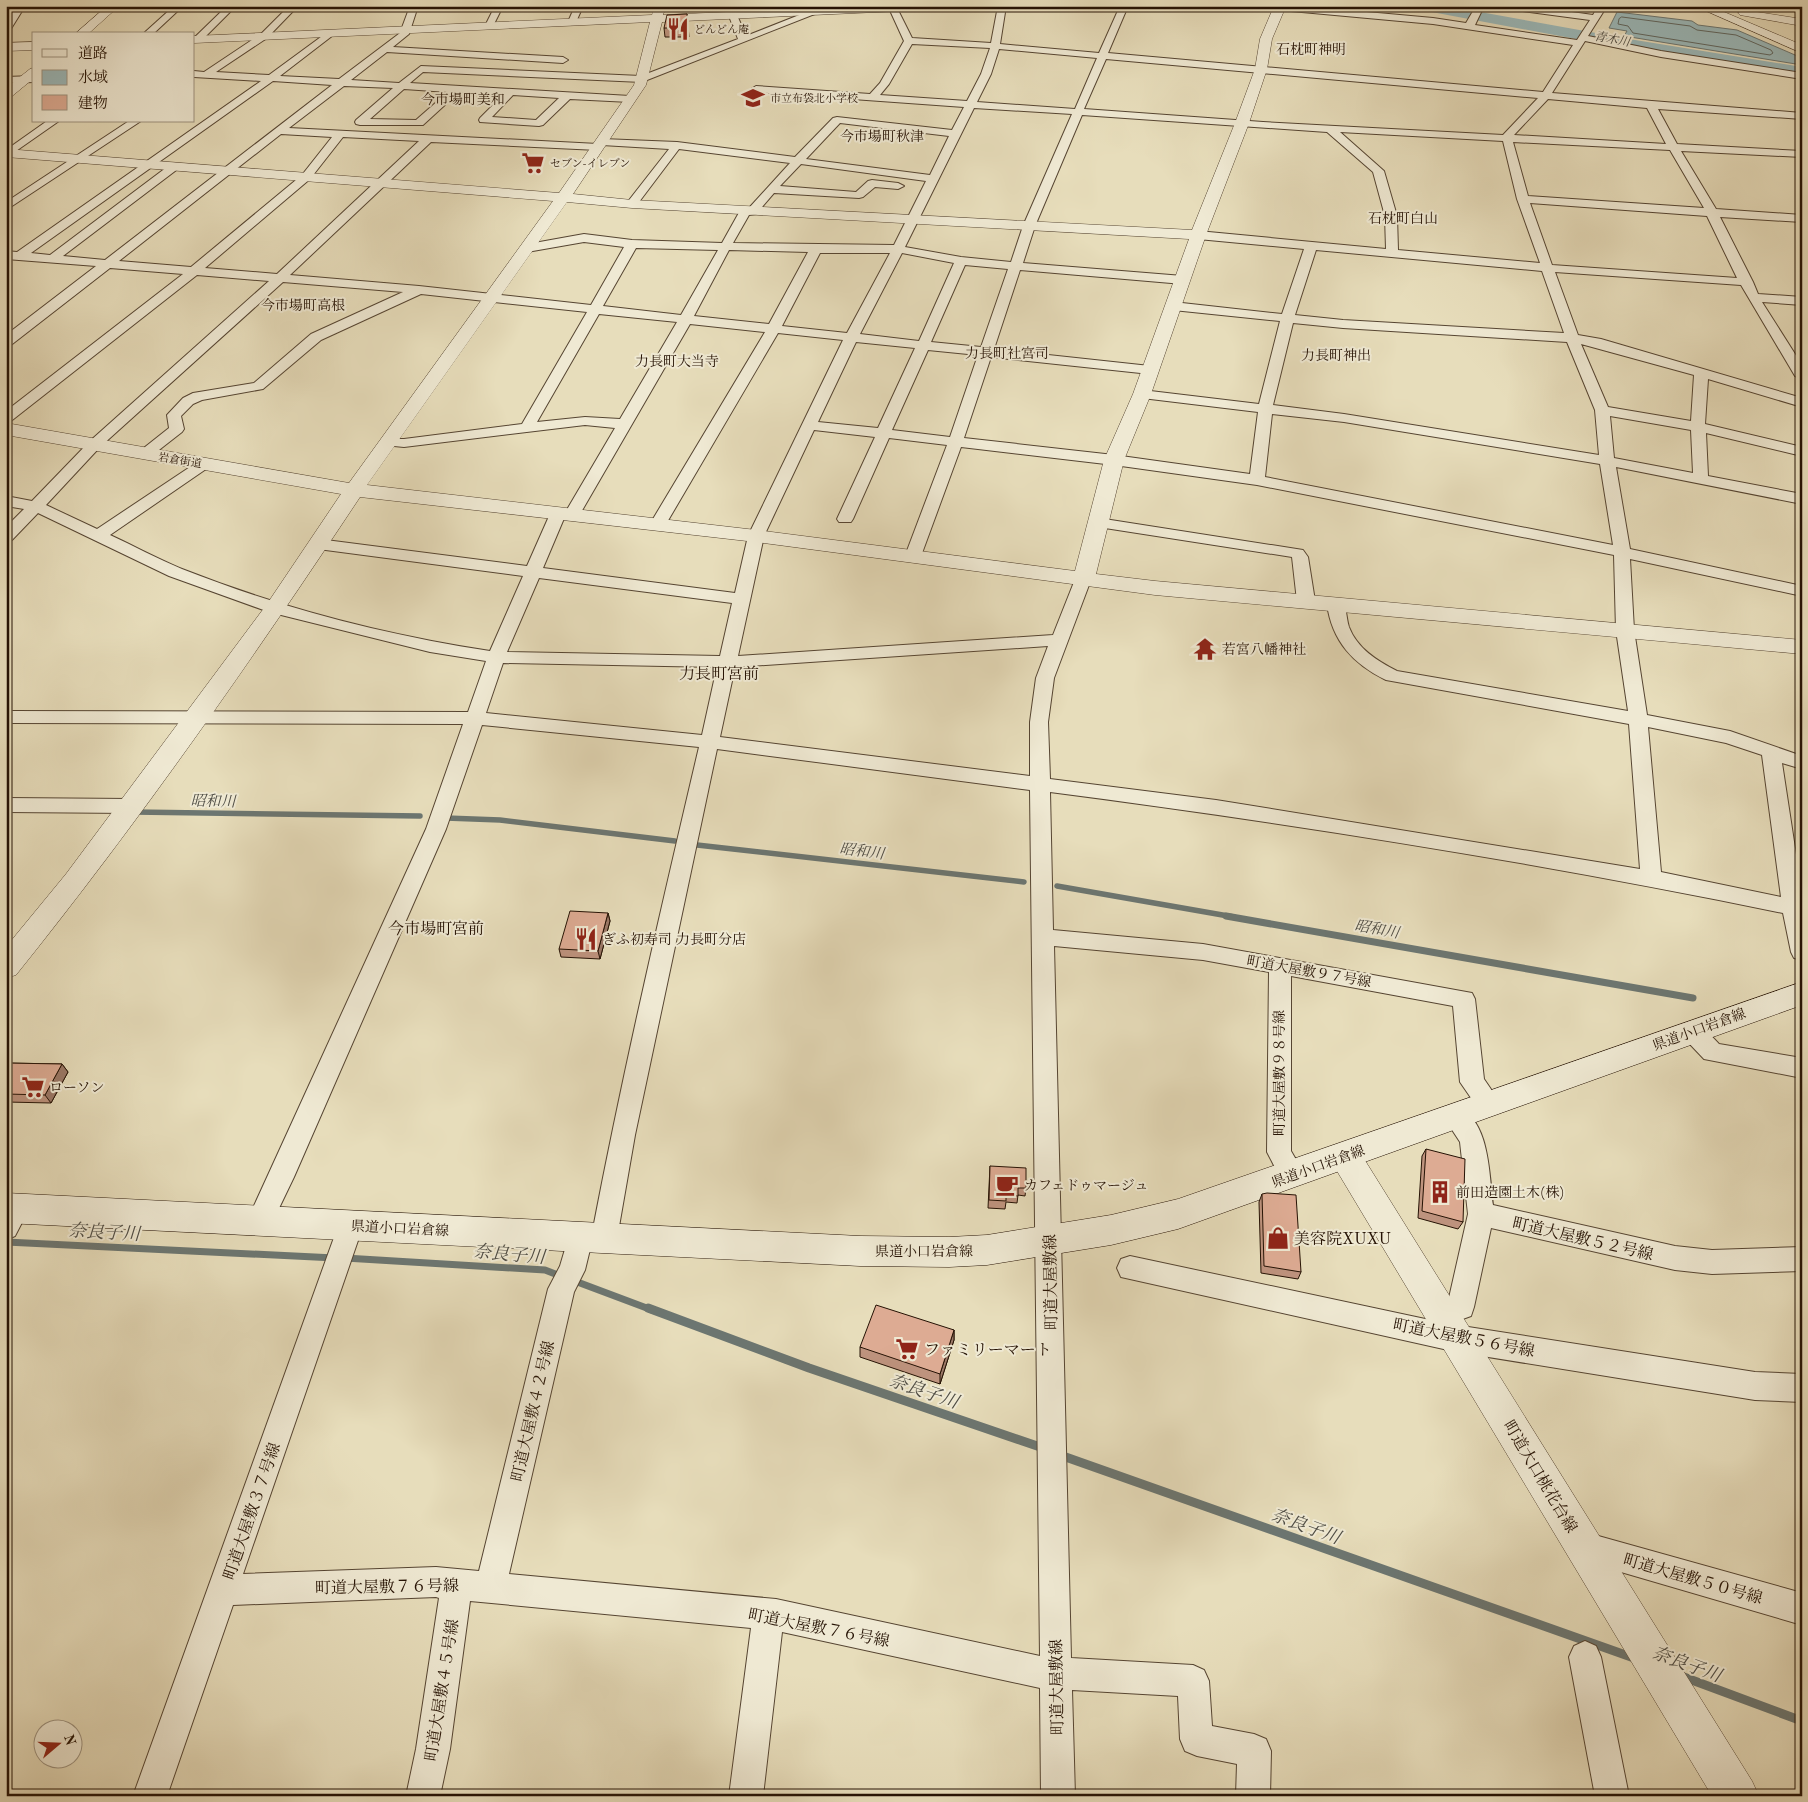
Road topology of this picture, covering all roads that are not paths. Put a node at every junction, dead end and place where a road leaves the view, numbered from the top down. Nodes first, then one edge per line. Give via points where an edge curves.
1 (58, 6) edge
2 (114, 6) edge
3 (179, 6) edge
4 (232, 6) edge
5 (294, 6) edge
6 (414, 6) edge
7 (499, 6) edge
8 (579, 6) edge
9 (831, 6) edge
10 (942, 6) edge
11 (1002, 6) edge
12 (1124, 6) edge
13 (1508, 6) edge
14 (1603, 6) edge
15 (41, 7) edge
16 (892, 7) edge
17 (1280, 7) edge
18 (1703, 7) edge
19 (6, 9) edge
20 (19, 9) junction
21 (731, 11) edge
22 (817, 11) junction
23 (1477, 12) edge
24 (658, 13) edge
25 (1595, 18) junction
26 (572, 22) junction
27 (1802, 23) edge
28 (489, 26) junction
29 (1469, 26) junction
30 (6, 30) edge
31 (406, 30) junction
32 (83, 32) edge
33 (149, 32) edge
34 (329, 34) junction
35 (264, 36) junction
36 (1582, 38) junction
37 (196, 39) edge
38 (743, 40) junction
39 (909, 41) junction
40 (32, 46) edge
41 (995, 46) junction
42 (7, 48) edge
43 (384, 49) junction
44 (1801, 49) edge
45 (1103, 55) junction
46 (576, 61) dead end
47 (1261, 68) junction
48 (640, 70) junction
49 (209, 73) junction
50 (195, 74) edge
51 (1802, 76) edge
52 (31, 77) edge
53 (273, 77) junction
54 (6, 80) edge
55 (195, 82) edge
56 (342, 82) junction
57 (403, 86) junction
58 (457, 89) junction
59 (756, 89) dead end
60 (511, 92) junction
61 (6, 94) edge
62 (568, 95) junction
63 (1546, 95) junction
64 (873, 97) junction
65 (630, 99) junction
66 (971, 104) junction
67 (1650, 105) junction
68 (1077, 112) junction
69 (1802, 116) edge
70 (53, 122) edge
71 (135, 122) edge
72 (1242, 123) junction
73 (1330, 129) junction
74 (279, 131) junction
75 (340, 134) junction
76 (956, 134) junction
77 (1507, 137) junction
78 (428, 139) junction
79 (600, 145) junction
80 (677, 145) junction
81 (1673, 146) junction
82 (7, 154) edge
83 (1802, 154) edge
84 (80, 159) junction
85 (799, 160) junction
86 (150, 164) junction
87 (174, 166) junction
88 (228, 170) junction
89 (306, 177) junction
90 (381, 182) junction
91 (930, 184) junction
92 (771, 189) junction
93 (563, 197) junction
94 (1523, 199) junction
95 (632, 204) junction
96 (6, 207) edge
97 (749, 211) junction
98 (1712, 213) junction
99 (913, 219) junction
100 (1802, 219) edge
101 (1029, 226) junction
102 (1198, 235) junction
103 (632, 244) junction
104 (726, 245) junction
105 (1311, 246) junction
106 (528, 248) junction
107 (816, 249) junction
108 (898, 249) junction
109 (1392, 254) junction
110 (6, 255) edge
111 (20, 256) junction
112 (52, 259) junction
113 (961, 261) junction
114 (108, 263) junction
115 (1015, 266) junction
116 (1548, 268) junction
117 (195, 270) junction
118 (281, 276) junction
119 (1183, 280) junction
120 (1747, 282) junction
121 (419, 290) junction
122 (493, 297) junction
123 (1753, 298) junction
124 (1802, 301) edge
125 (1173, 306) junction
126 (596, 309) junction
127 (686, 319) junction
128 (1287, 319) junction
129 (774, 328) junction
130 (851, 337) junction
131 (1572, 338) junction
132 (6, 342) edge
133 (923, 345) junction
134 (985, 352) junction
135 (1150, 370) junction
136 (1701, 373) junction
137 (1802, 376) edge
138 (1142, 394) junction
139 (1802, 403) edge
140 (1264, 410) junction
141 (1602, 410) junction
142 (6, 418) edge
143 (624, 424) junction
144 (810, 425) junction
145 (1698, 427) junction
146 (6, 428) edge
147 (527, 428) junction
148 (883, 434) junction
149 (389, 442) junction
150 (955, 442) junction
151 (95, 444) junction
152 (1802, 452) edge
153 (145, 454) junction
154 (1114, 460) junction
155 (1607, 461) junction
156 (204, 464) junction
157 (1701, 479) junction
158 (1257, 480) junction
159 (354, 490) junction
160 (1802, 499) edge
161 (6, 502) edge
162 (36, 506) junction
163 (565, 514) junction
164 (845, 519) dead end
165 (1098, 523) junction
166 (658, 524) junction
167 (98, 536) junction
168 (756, 536) junction
169 (6, 537) edge
170 (318, 544) junction
171 (1622, 552) junction
172 (913, 556) junction
173 (534, 573) junction
174 (1084, 577) junction
175 (1802, 591) edge
176 (742, 599) junction
177 (1306, 601) junction
178 (1336, 604) junction
179 (275, 608) junction
180 (1625, 630) junction
181 (1059, 640) junction
182 (1802, 647) edge
183 (496, 657) junction
184 (728, 662) junction
185 (6, 717) edge
186 (195, 718) junction
187 (473, 718) junction
188 (1638, 719) junction
189 (709, 742) junction
190 (1771, 752) junction
191 (1802, 763) edge
192 (1040, 784) junction
193 (6, 805) edge
194 (127, 811) junction
195 (1651, 878) junction
196 (1793, 906) junction
197 (1044, 937) junction
198 (1802, 952) edge
199 (6, 966) edge
200 (1280, 966) junction
201 (1802, 993) edge
202 (1692, 1032) junction
203 (1802, 1068) edge
204 (1489, 1104) junction
205 (1455, 1116) junction
206 (1345, 1156) junction
207 (1292, 1175) junction
208 (1480, 1214) junction
209 (10, 1215) edge
210 (260, 1221) junction
211 (350, 1226) junction
212 (592, 1238) junction
213 (1049, 1241) junction
214 (1802, 1260) edge
215 (1130, 1268) dead end
216 (1449, 1326) junction
217 (1802, 1388) edge
218 (1584, 1547) junction
219 (457, 1584) junction
220 (491, 1587) junction
221 (223, 1590) junction
222 (1802, 1609) edge
223 (768, 1614) junction
224 (1586, 1657) dead end
225 (1056, 1673) junction
226 (150, 1796) edge
227 (423, 1796) edge
228 (746, 1796) edge
229 (1058, 1796) edge
230 (1253, 1796) edge
231 (1612, 1796) edge
232 (1737, 1796) edge

1 - 15 street
2 - 32 street
3 - 33 street
4 - 37 street
5 - 35 street
6 - 31 street
7 - 28 street
8 - 26 street
9 - 22 street
10 - 16 street
11 - 41 street, 町道大屋敷４２号線
12 - 45 street
13 - 25 street
14 - 25 street
15 - 20 street
16 - 22 street
16 - 39 street
17 - 29 street
17 - 47 street via 1266,39
18 - 27 street
18 - 44 street
19 - 20 street
20 - 30 street
21 - 22 street
21 - 24 street
21 - 38 street
22 - 38 street
23 - 29 street
24 - 26 street
24 - 48 street via 650,51
25 - 36 street
26 - 28 street
28 - 31 street
29 - 36 street
31 - 34 street
31 - 43 street
34 - 35 street
34 - 53 street
35 - 37 street
35 - 49 street
36 - 51 street
36 - 63 street
38 - 48 street
39 - 41 street
39 - 64 street
40 - 42 street
41 - 45 street
41 - 66 street, 町道大屋敷４２号線
43 - 46 street
43 - 56 street
45 - 47 street
45 - 68 street
47 - 63 street
47 - 72 street
48 - 57 street via 421,69
48 - 65 street
49 - 50 street
49 - 53 street
49 - 55 street
52 - 54 street
52 - 61 street
53 - 56 street
53 - 86 street
56 - 57 street
56 - 74 street
57 - 58 street
57 - 58 street via 360,122 419,124
58 - 60 street
59 - 64 street
60 - 62 street
60 - 62 street via 484,120 539,123
62 - 65 street
63 - 67 street
63 - 77 street
64 - 66 street
65 - 79 street
66 - 68 street
66 - 76 street, 町道大屋敷４２号線
67 - 69 street
67 - 81 street
68 - 72 street
68 - 101 street
70 - 82 street
71 - 84 street
72 - 73 street
72 - 102 street
73 - 77 street
73 - 109 street via 1378,171 1391,216
74 - 75 street
74 - 88 street
75 - 78 street
75 - 89 street
76 - 85 street via 837,120
76 - 91 street, 町道大屋敷４２号線
77 - 81 street
77 - 94 street
78 - 79 street
78 - 90 street
79 - 80 street
79 - 93 street
80 - 85 street
80 - 95 street
81 - 83 street
81 - 98 street
82 - 84 street
84 - 86 street
84 - 96 street
85 - 91 street
85 - 92 street
86 - 87 street
86 - 111 street
87 - 88 street
87 - 112 street
88 - 89 street
88 - 114 street
89 - 90 street
89 - 117 street
90 - 93 street
90 - 118 street
91 - 92 street via 872,183 859,195 852,196
91 - 99 street, 町道大屋敷４２号線
92 - 97 street
93 - 95 street
93 - 106 street
94 - 98 street
94 - 116 street
95 - 97 street
97 - 99 street
97 - 104 street
98 - 100 street
98 - 120 street
99 - 101 street
99 - 108 street, 町道大屋敷４２号線
101 - 102 street
101 - 115 street
102 - 105 street
102 - 119 street
103 - 104 street
103 - 106 street via 584,238
103 - 126 street
104 - 107 street
104 - 127 street
105 - 109 street
105 - 128 street
106 - 122 street
107 - 108 street
107 - 129 street
108 - 113 street
108 - 130 street, 町道大屋敷４２号線
109 - 116 street
110 - 111 street
111 - 112 street
112 - 114 street
113 - 115 street
113 - 133 street
114 - 117 street
114 - 132 street
115 - 119 street
115 - 134 street
116 - 120 street
116 - 131 street
117 - 118 street
117 - 142 street
118 - 121 street
118 - 151 street
119 - 125 street
120 - 123 street
121 - 122 street
121 - 153 street via 316,337 258,386 210,393 188,401 174,414 176,429
122 - 126 street
122 - 149 street
123 - 124 street
123 - 137 street
125 - 128 street
125 - 135 street
126 - 127 street
126 - 147 street
127 - 129 street
127 - 143 street
128 - 131 street
128 - 140 street
129 - 130 street
129 - 166 street
130 - 133 street
130 - 144 street, 町道大屋敷４２号線
131 - 136 street
131 - 141 street
133 - 134 street
133 - 148 street
134 - 135 street
134 - 150 street
135 - 138 street
136 - 139 street
136 - 145 street
138 - 140 street
138 - 154 street
140 - 155 street via 1344,418
140 - 158 street
141 - 145 street
141 - 155 street
143 - 147 street via 585,421
143 - 163 street
144 - 148 street
144 - 168 street, 町道大屋敷４２号線
145 - 152 street
145 - 157 street
146 - 151 street, 岩倉街道
147 - 149 street via 404,443
148 - 150 street
148 - 164 street
149 - 159 street
150 - 154 street
150 - 172 street
151 - 153 street, 岩倉街道
151 - 162 street
153 - 156 street, 岩倉街道
154 - 158 street
154 - 165 street
155 - 157 street
155 - 171 street
156 - 159 street, 岩倉街道
156 - 167 street
157 - 160 street
158 - 171 street
159 - 163 street, 岩倉街道
159 - 170 street
161 - 162 street
162 - 167 street
162 - 169 street
163 - 166 street, 岩倉街道
163 - 173 street
165 - 174 street
165 - 177 street via 1297,553
166 - 168 street, 岩倉街道
167 - 179 street via 175,572
168 - 172 street, 岩倉街道
168 - 176 street, 町道大屋敷４２号線
170 - 173 street
170 - 179 street
171 - 175 street
171 - 180 street
172 - 174 street, 岩倉街道
173 - 176 street
173 - 183 street
174 - 177 street, 岩倉街道 via 1155,588
174 - 181 street, 町道大屋敷線
176 - 184 street, 町道大屋敷４２号線
177 - 178 street, 岩倉街道
178 - 180 street, 岩倉街道
178 - 188 street via 1337,619 1344,636 1357,653 1372,667 1392,676
179 - 183 street via 430,647
179 - 186 street
180 - 182 street, 岩倉街道
180 - 188 street
181 - 184 street
181 - 192 street, 町道大屋敷線 via 1042,695
183 - 184 street
183 - 187 street
184 - 189 street, 町道大屋敷４２号線
185 - 186 street
186 - 187 street
186 - 194 street
187 - 189 street
187 - 210 street via 436,829
188 - 190 street via 1730,737
188 - 195 street
189 - 192 street
189 - 212 street, 町道大屋敷４２号線 via 625,1126
190 - 191 street
190 - 196 street
192 - 195 street via 1216,807
192 - 197 street, 町道大屋敷線
193 - 194 street
194 - 199 street via 76,881
195 - 196 street
196 - 198 street
197 - 200 street, 町道大屋敷９７号線 via 1203,952
197 - 213 street, 町道大屋敷線
200 - 204 street, 町道大屋敷９７号線 via 1464,999 1472,1082
200 - 207 street, 町道大屋敷９８号線 via 1279,1152
201 - 202 street, 県道小口岩倉線
202 - 203 street via 1712,1052
202 - 204 street, 県道小口岩倉線
204 - 205 street, 県道小口岩倉線
205 - 206 street, 県道小口岩倉線
205 - 208 street via 1472,1138
206 - 207 street, 県道小口岩倉線
206 - 216 street, 町道大口桃花台線
207 - 213 street, 県道小口岩倉線 via 1178,1214
208 - 214 street, 町道大屋敷５２号線 via 1675,1258 1712,1262
208 - 216 street via 1461,1307
209 - 210 street, 県道小口岩倉線
210 - 211 street, 県道小口岩倉線
211 - 212 street, 県道小口岩倉線
211 - 221 street, 町道大屋敷３７号線
212 - 213 street, 県道小口岩倉線 via 852,1251 949,1252
212 - 220 street, 町道大屋敷４２号線 via 558,1300
213 - 225 street, 町道大屋敷線
215 - 216 street, 町道大屋敷５６号線
216 - 217 street, 町道大屋敷５６号線 via 1755,1386
216 - 218 street, 町道大口桃花台線
218 - 222 street, 町道大屋敷５０号線
218 - 232 street, 町道大口桃花台線
219 - 220 street, 町道大屋敷７６号線
219 - 221 street, 町道大屋敷７６号線 via 436,1582
219 - 227 street, 町道大屋敷４５号線
220 - 223 street, 町道大屋敷７６号線
221 - 226 street, 町道大屋敷３７号線
223 - 225 street, 町道大屋敷７６号線 via 1035,1672
223 - 228 street
224 - 231 street
225 - 229 street, 町道大屋敷線
225 - 230 street, 町道大屋敷７６号線 via 1193,1681 1197,1739 1254,1751

